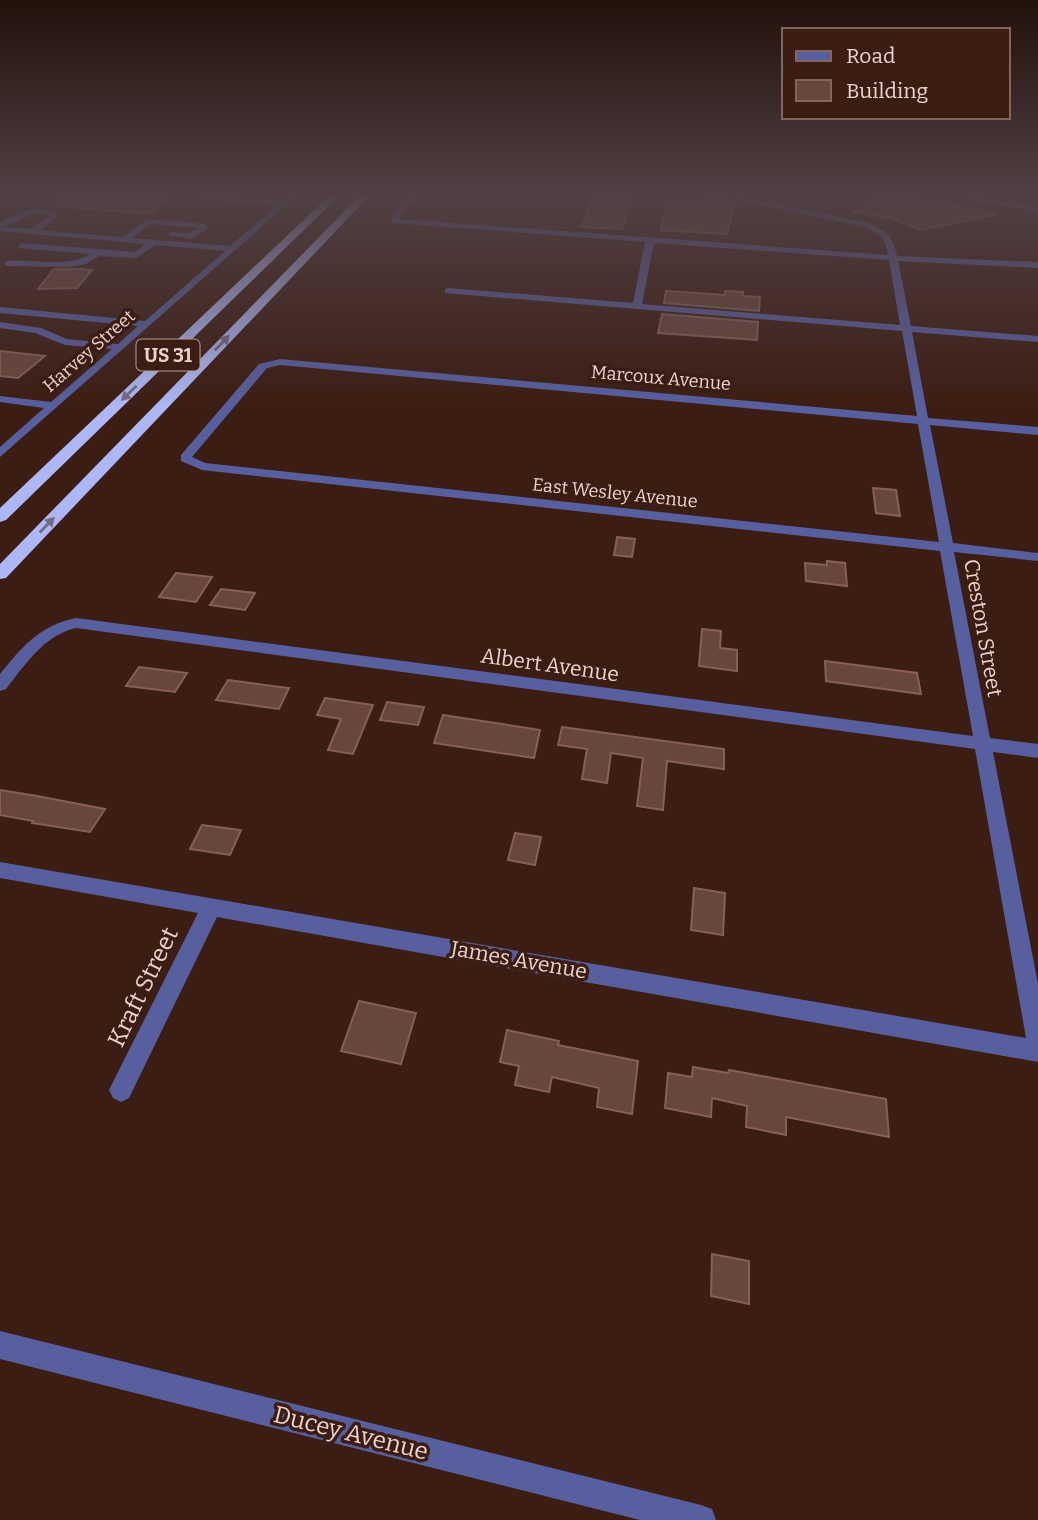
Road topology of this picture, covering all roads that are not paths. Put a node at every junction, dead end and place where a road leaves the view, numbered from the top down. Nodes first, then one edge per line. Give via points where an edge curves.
1 (68, 264) edge
2 (216, 264) edge
3 (263, 264) edge
4 (299, 264) edge
5 (646, 264) edge
6 (895, 264) edge
7 (1016, 264) edge
8 (1038, 265) edge
9 (4, 266) edge
10 (448, 291) dead end
11 (637, 307) junction
12 (0, 310) edge
13 (148, 324) junction
14 (1, 325) edge
15 (907, 328) junction
16 (1038, 339) edge
17 (121, 347) junction
18 (0, 399) edge
19 (52, 406) junction
20 (923, 420) junction
21 (1038, 431) edge
22 (0, 453) edge
23 (188, 461) joint
24 (0, 517) edge
25 (947, 547) junction
26 (1038, 557) edge
27 (0, 574) edge
28 (0, 685) edge
29 (982, 744) junction
30 (1038, 751) edge
31 (0, 870) edge
32 (212, 907) junction
33 (1038, 1042) edge
34 (1038, 1051) edge
35 (121, 1090) dead end
36 (0, 1346) edge
37 (701, 1520) edge

1 - 9 street
2 - 13 street, Harvey Street
3 -> 24 highway, US 31
27 -> 4 highway, US 31
5 - 11 street
6 - 15 street, Creston Street
7 - 8 street
10 - 11 street
11 - 15 street
12 - 13 street
13 - 17 street, Harvey Street
14 - 17 street via 37,330 65,342
15 - 16 street
15 - 20 street, Creston Street
17 - 19 street, Harvey Street
18 - 19 street
19 - 22 street, Harvey Street
20 - 21 street, Marcoux Avenue
20 - 23 street, Marcoux Avenue via 280,362 263,366 187,454
20 - 25 street, Creston Street
23 - 25 street, East Wesley Avenue
25 - 26 street, East Wesley Avenue
25 - 29 street, Creston Street
28 - 29 street, Albert Avenue via 57,626 88,624
29 - 30 street, Albert Avenue
29 - 33 street, Creston Street
31 - 32 street, James Avenue
32 - 34 street, James Avenue
32 - 35 street, Kraft Street
36 - 37 street, Ducey Avenue

